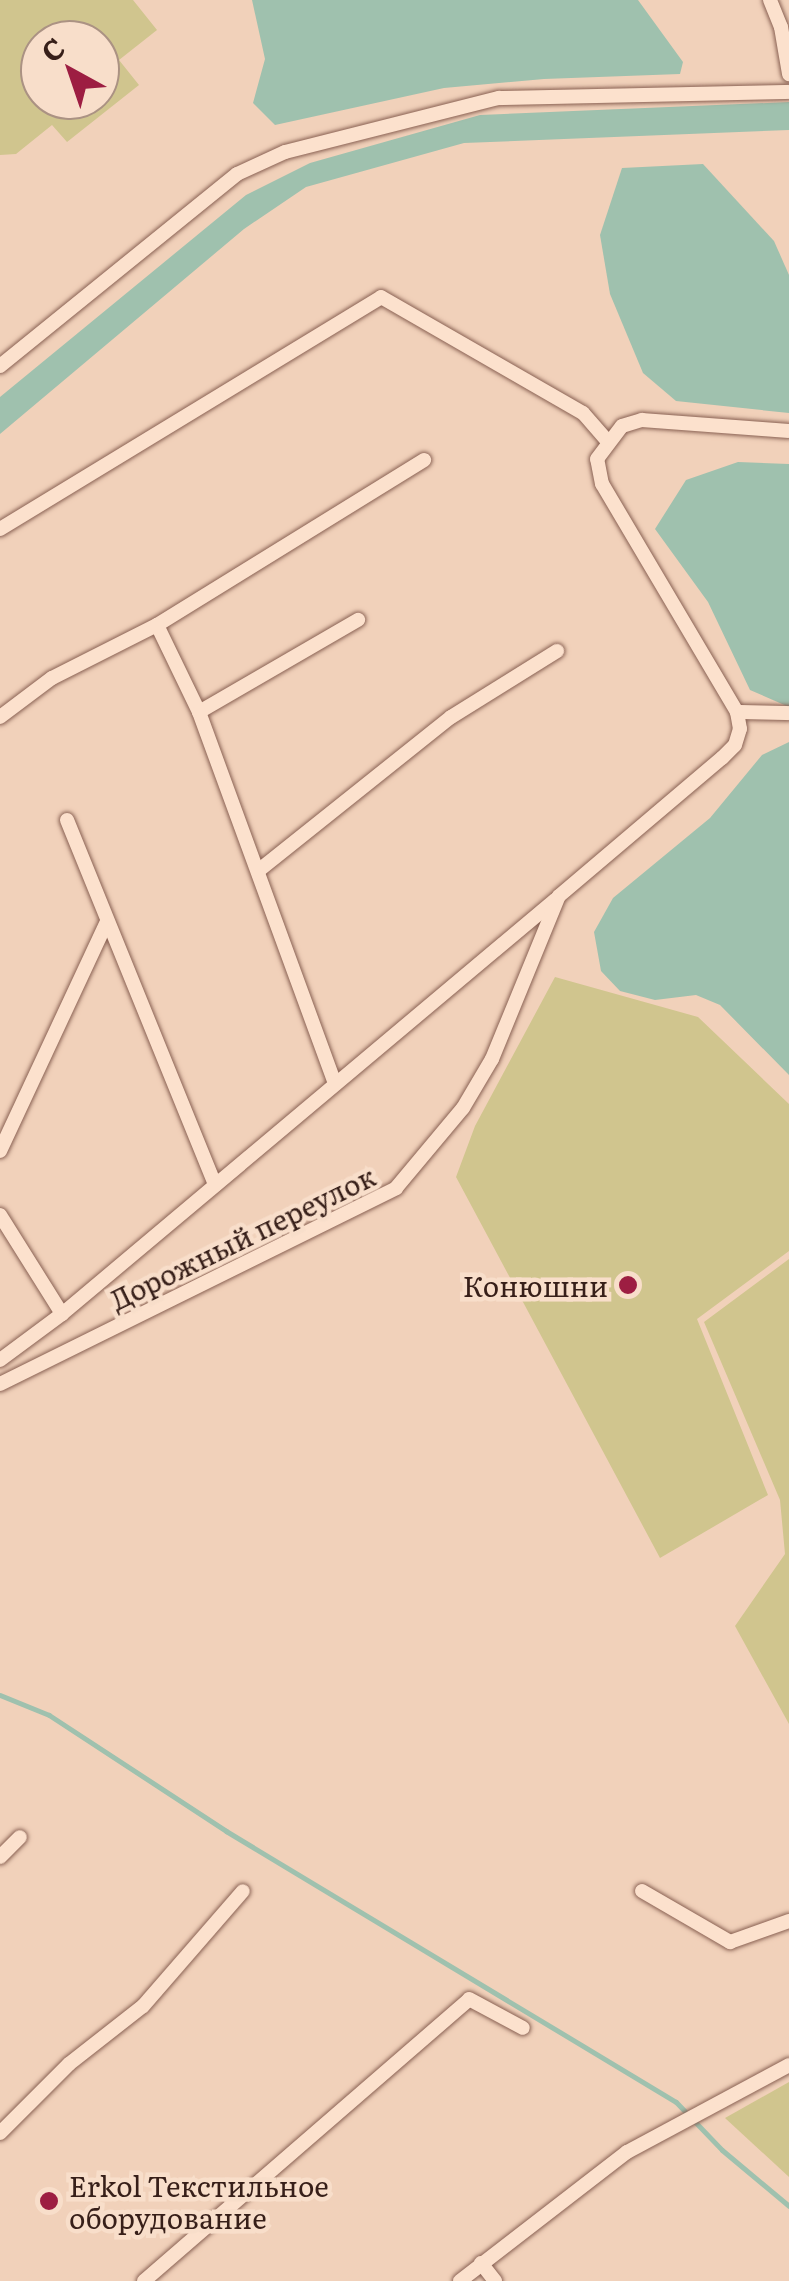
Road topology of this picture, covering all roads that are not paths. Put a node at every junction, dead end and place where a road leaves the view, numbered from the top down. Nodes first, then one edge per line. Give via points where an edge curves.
1 (770, 0) edge
2 (789, 74) edge
3 (789, 92) edge
4 (0, 366) edge
5 (789, 432) edge
6 (607, 440) junction
7 (424, 460) dead end
8 (0, 529) edge
9 (358, 620) dead end
10 (157, 625) junction
11 (557, 652) dead end
12 (199, 712) junction
13 (738, 712) junction
14 (789, 713) edge
15 (0, 717) edge
16 (67, 820) dead end
17 (258, 870) junction
18 (559, 896) junction
19 (106, 924) junction
20 (335, 1084) junction
21 (0, 1151) edge
22 (215, 1185) junction
23 (0, 1216) edge
24 (62, 1314) junction
25 (0, 1360) edge
26 (0, 1384) edge
27 (20, 1837) dead end
28 (0, 1856) edge
29 (642, 1890) dead end
30 (243, 1891) dead end
31 (789, 1921) edge
32 (524, 2028) dead end
33 (789, 2065) edge
34 (0, 2133) edge
35 (481, 2263) junction
36 (144, 2281) edge
37 (460, 2281) edge
38 (495, 2281) edge

1 - 2 street
3 - 4 street via 500,98 285,152 237,174
5 - 6 street via 642,420
6 - 8 street via 582,413 381,297
6 - 13 street via 596,459 602,484
7 - 10 street
9 - 12 street
10 - 12 street
10 - 15 street via 52,678
11 - 17 street via 451,717
12 - 17 street
13 - 14 street
13 - 18 street, Дорожный переулок via 735,746
16 - 19 street
17 - 20 street
18 - 20 street
18 - 26 street, Дорожный переулок via 492,1059 463,1108 396,1188
19 - 21 street
19 - 22 street
20 - 22 street
22 - 24 street
23 - 24 street
24 - 25 street
27 - 28 street
29 - 31 street via 730,1942
30 - 34 street via 143,2006 69,2064
32 - 36 street via 470,1999
33 - 35 street via 627,2152
35 - 37 street
35 - 38 street

